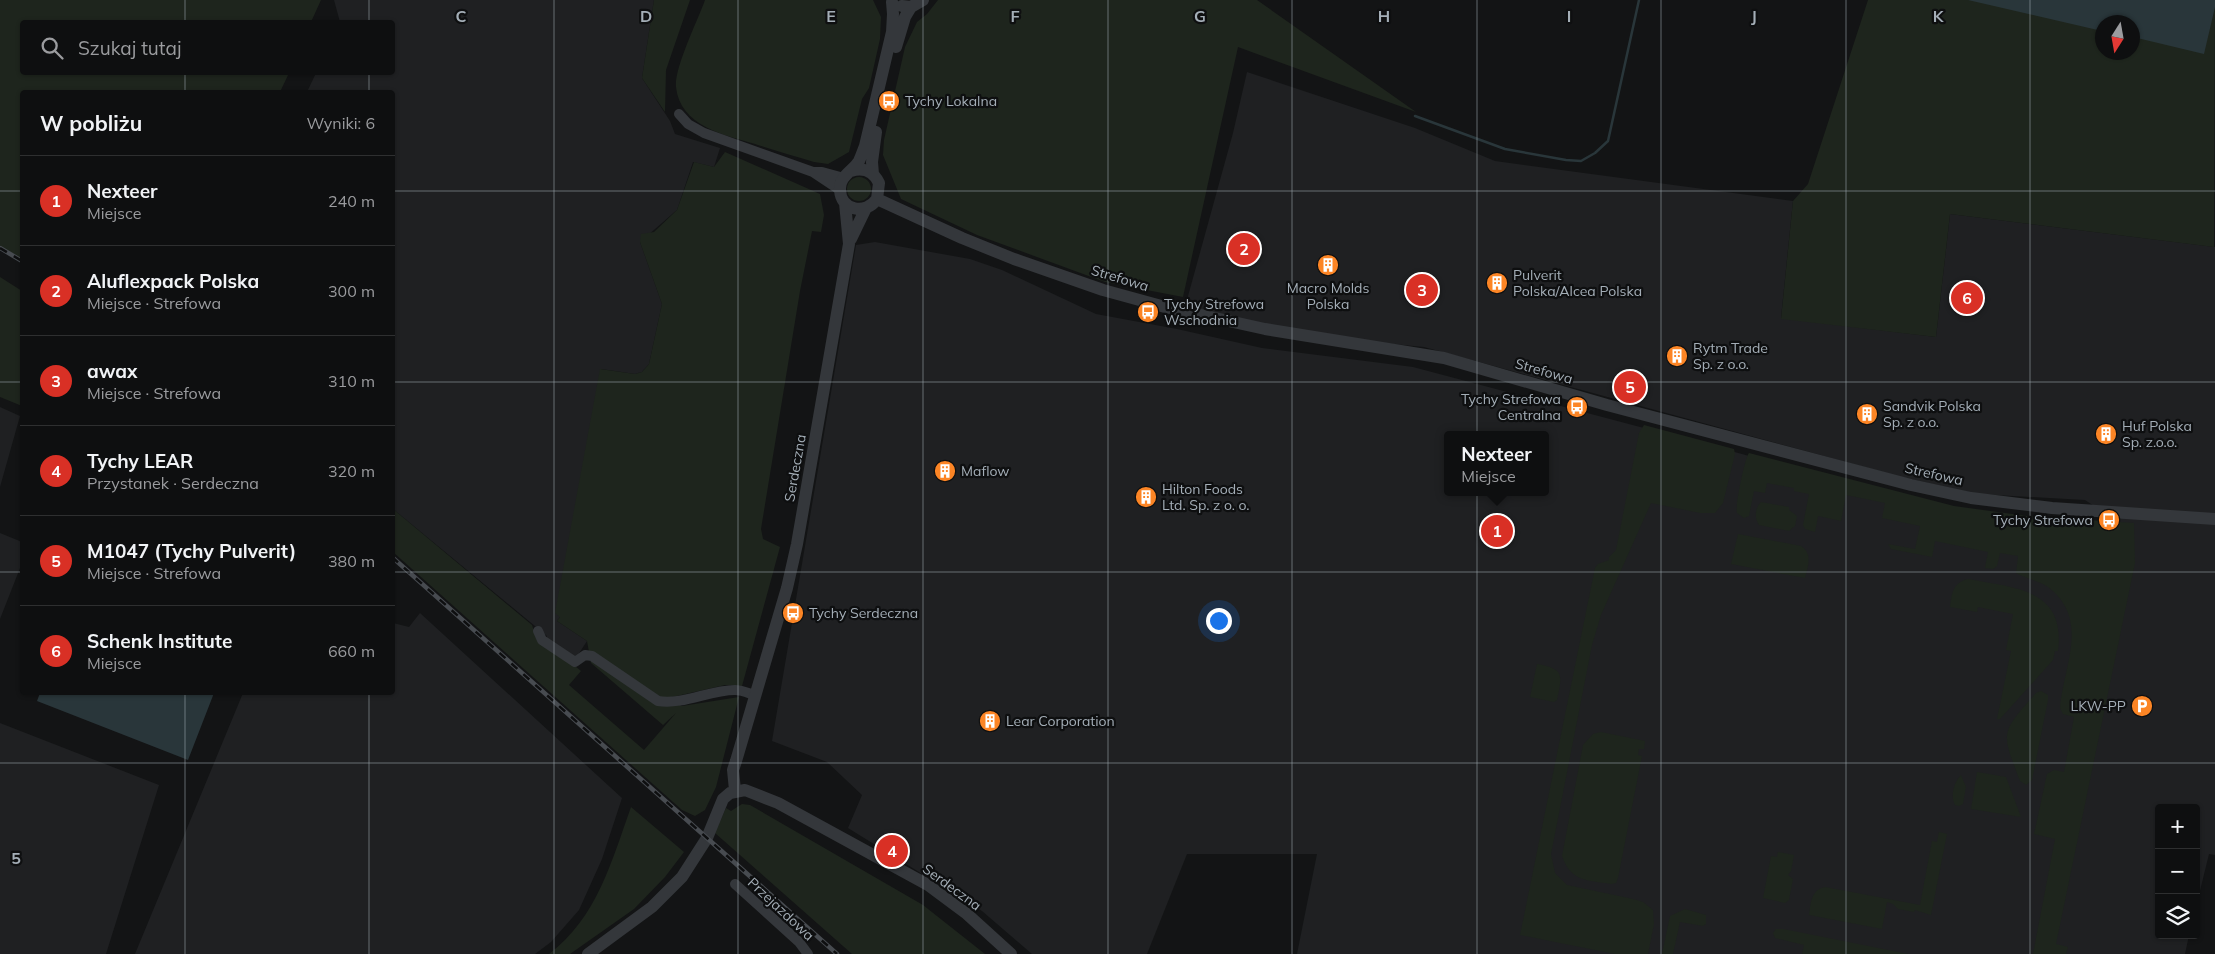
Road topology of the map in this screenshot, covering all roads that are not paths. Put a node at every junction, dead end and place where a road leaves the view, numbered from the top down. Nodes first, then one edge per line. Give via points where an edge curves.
1 (923, 0) edge
2 (891, 1) edge
3 (911, 6) junction
4 (679, 114) dead end
5 (813, 172) junction
6 (848, 174) junction
7 (873, 174) junction
8 (840, 190) junction
9 (877, 199) junction
10 (845, 203) junction
11 (866, 208) junction
12 (849, 244) junction
13 (2215, 519) edge
14 (538, 631) dead end
15 (754, 695) junction
16 (735, 790) junction
17 (735, 884) dead end
18 (588, 954) edge
19 (808, 954) edge
20 (1011, 954) edge

1 - 3 street
2 - 3 street
2 - 6 street via 892,32 877,98 865,146 859,161
3 - 7 street via 898,39 877,127
4 - 5 street via 688,124 704,133
5 - 6 street
5 - 8 street
6 - 7 street via 863,169
6 - 8 street
7 - 9 street via 879,183
8 - 10 street
9 - 11 street
9 - 13 street, Strefowa via 1014,259 1103,290 1165,307 1265,329 1444,358 1616,407 1971,498 2052,508
10 - 11 street via 852,208
10 - 12 street, Serdeczna
11 - 12 street, Serdeczna
12 - 15 street, Serdeczna via 795,556
14 - 15 street via 542,640 576,662 585,655 592,656 658,701 670,703 730,690
15 - 16 street, Serdeczna via 733,770
16 - 18 street via 723,799 707,838 682,877 652,907
16 - 20 street, Serdeczna via 755,793 778,804 928,885
17 - 19 street, Przejazdowa

